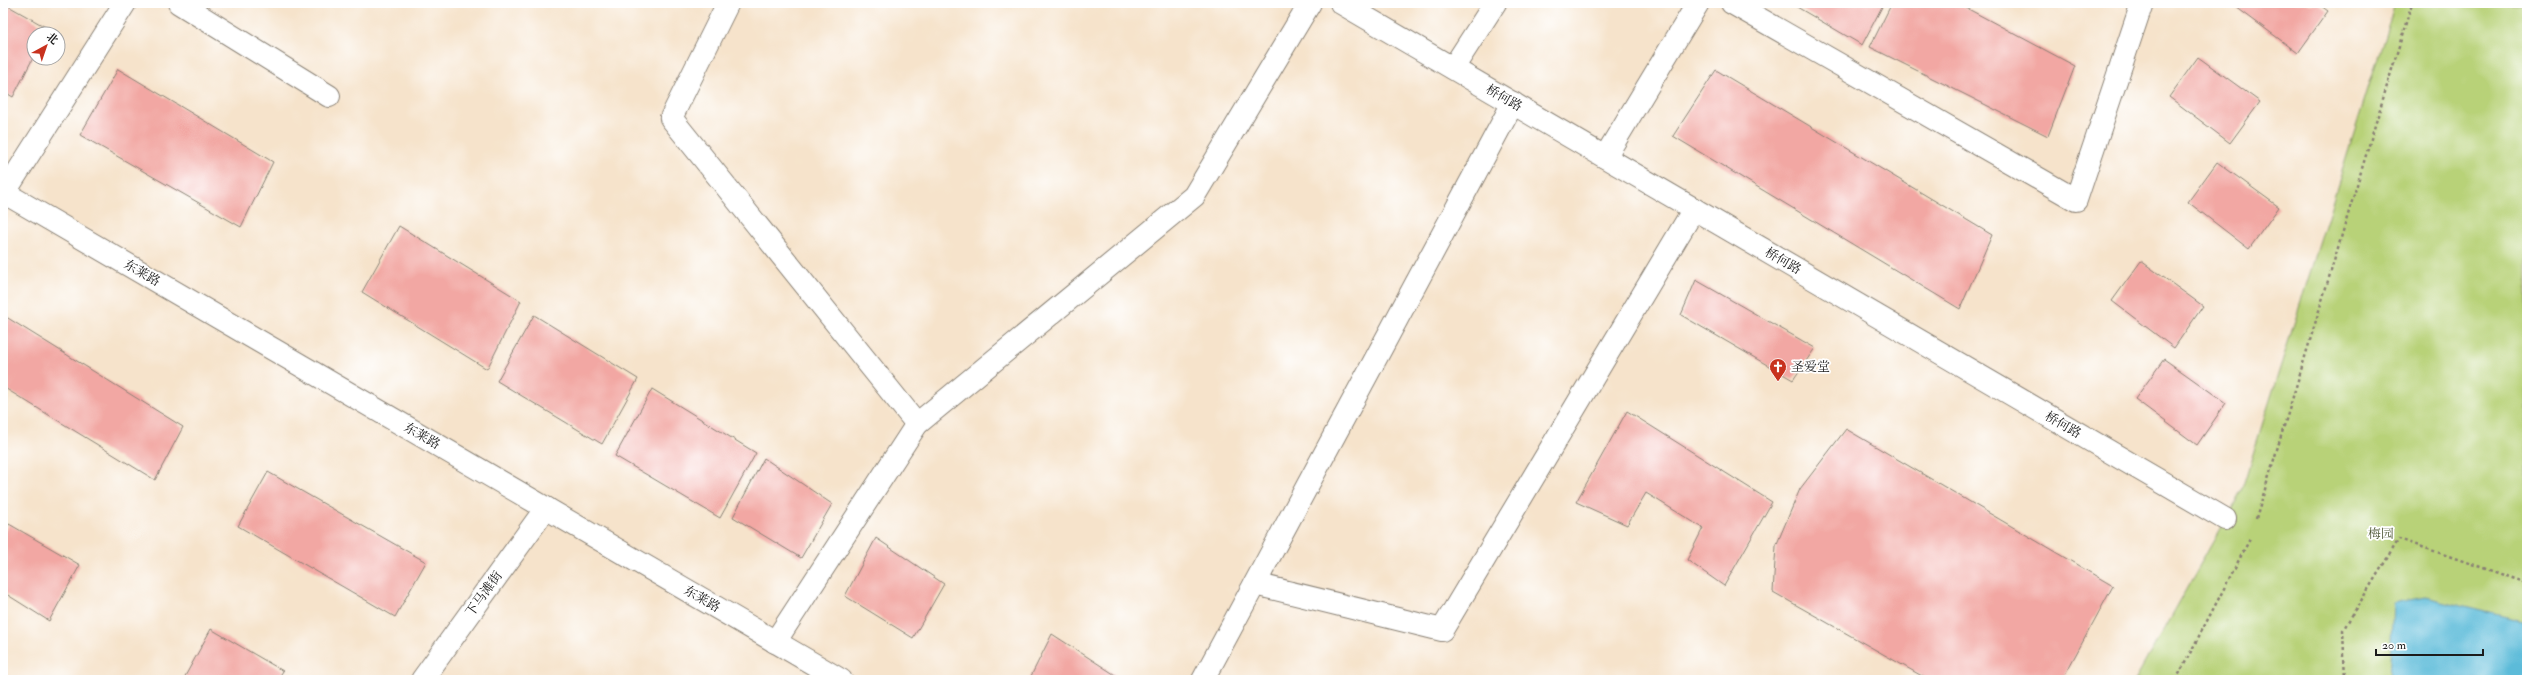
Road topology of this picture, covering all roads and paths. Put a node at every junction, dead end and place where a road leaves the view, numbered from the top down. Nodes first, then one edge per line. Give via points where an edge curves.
1 (125, 3) edge
2 (179, 3) edge
3 (728, 3) edge
4 (1310, 3) edge
5 (1341, 3) edge
6 (1495, 3) edge
7 (1698, 3) edge
8 (1732, 3) edge
9 (2142, 3) edge
10 (2412, 3) edge
11 (1453, 68) junction
12 (329, 96) dead end
13 (1513, 103) junction
14 (1605, 157) junction
15 (3, 194) edge
16 (1694, 209) junction
17 (917, 424) junction
18 (546, 508) junction
19 (2225, 519) dead end
20 (2254, 524) dead end
21 (2252, 532) dead end
22 (2527, 583) edge
23 (1255, 584) junction
24 (775, 642) junction
25 (422, 680) edge
26 (841, 680) edge
27 (1203, 680) edge
28 (2176, 680) edge
29 (2345, 680) edge

1 - 15 street
2 - 12 street
3 - 17 street via 671,118
4 - 17 street via 1194,196
5 - 11 street, 桥何路
6 - 11 street
7 - 14 street
8 - 9 street via 2076,200
10 - 20 path
11 - 13 street, 桥何路
13 - 14 street, 桥何路
13 - 23 street
14 - 16 street, 桥何路
15 - 18 street, 东莱路
16 - 19 street, 桥何路
16 - 23 street via 1442,630
17 - 24 street
18 - 24 street, 东莱路
18 - 25 street, 下马滩街
21 - 28 path
22 - 29 path via 2399,539 2343,630
23 - 27 street
24 - 26 street, 东莱路

